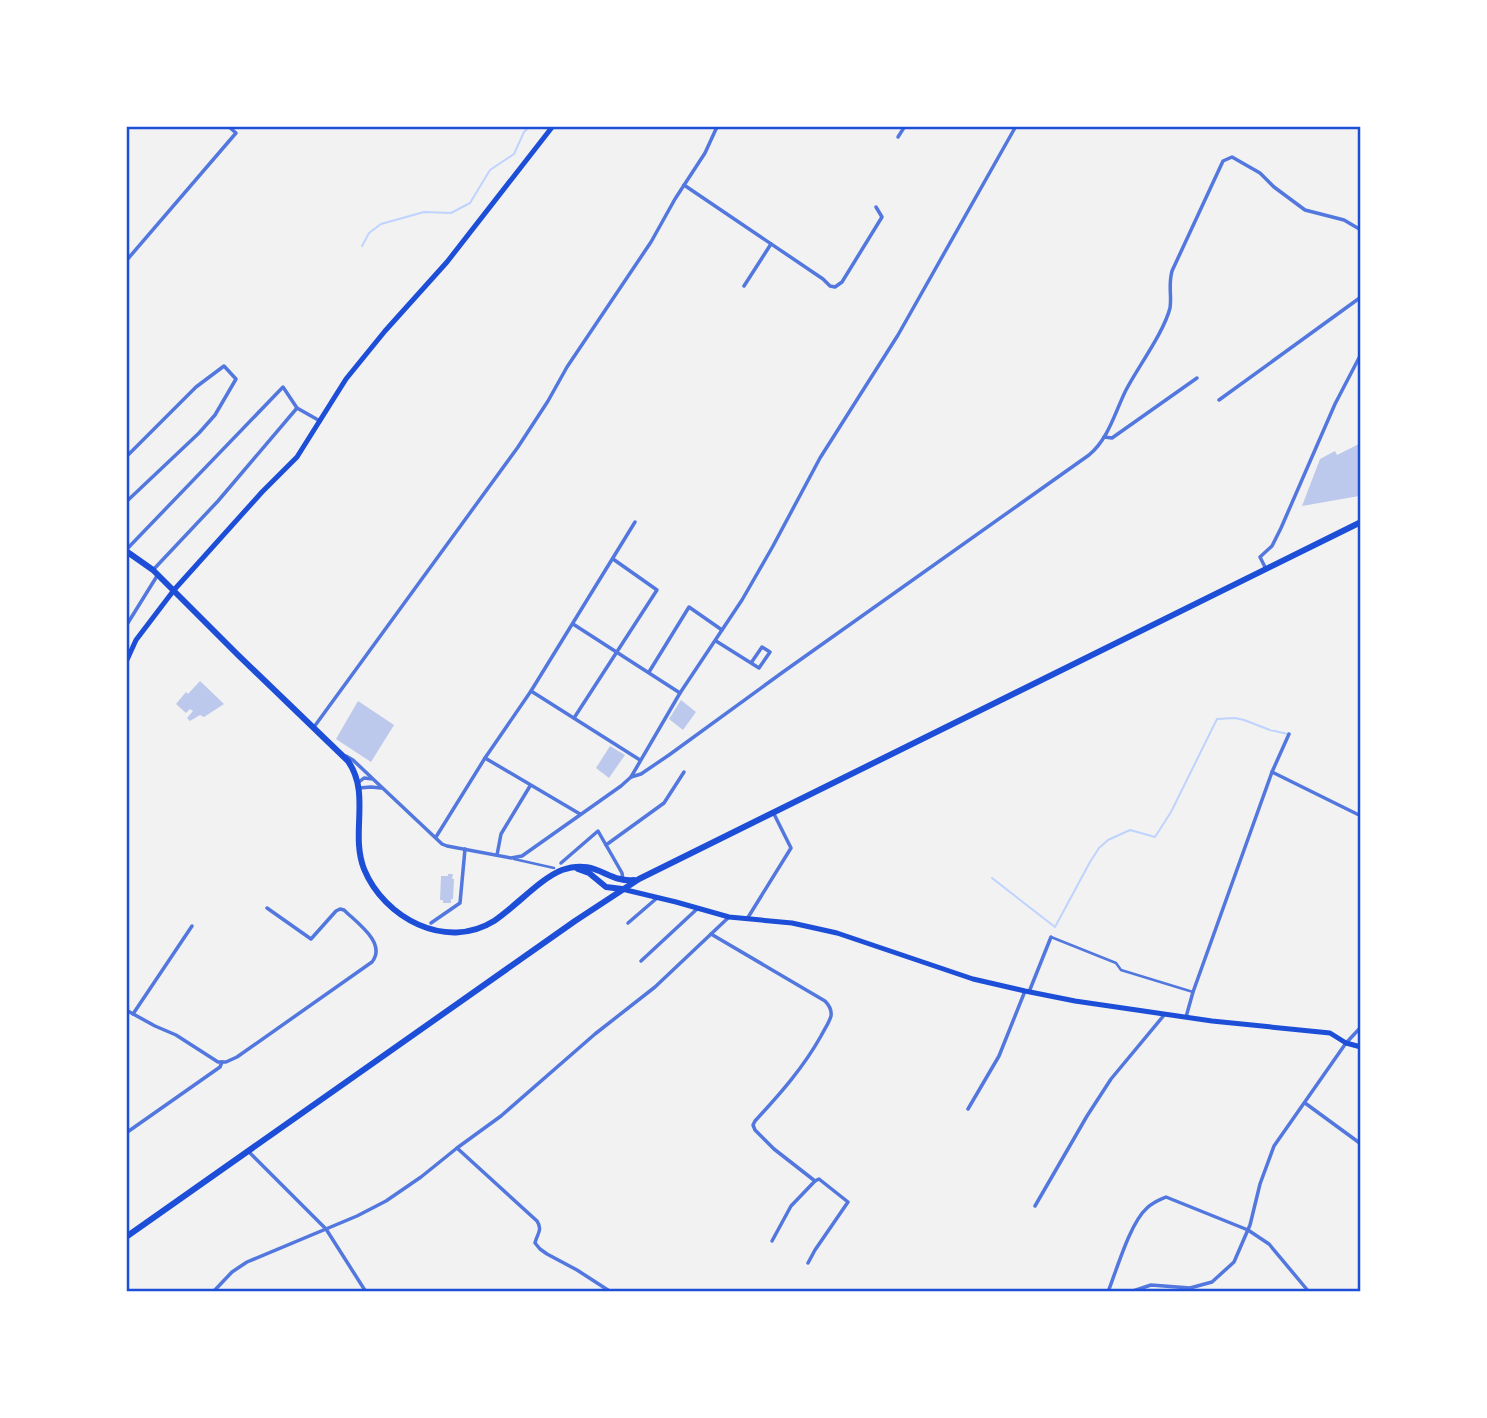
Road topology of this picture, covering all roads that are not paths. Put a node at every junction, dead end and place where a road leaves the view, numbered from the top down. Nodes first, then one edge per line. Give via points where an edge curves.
1 (228, 126) edge
2 (552, 126) edge
3 (719, 126) edge
4 (905, 126) edge
5 (1016, 126) edge
6 (898, 137) dead end
7 (684, 185) junction
8 (876, 207) dead end
9 (1361, 230) edge
10 (771, 244) junction
11 (126, 261) edge
12 (744, 286) dead end
13 (1361, 296) edge
14 (1361, 354) edge
15 (1197, 378) dead end
16 (1219, 400) dead end
17 (298, 408) junction
18 (320, 421) junction
19 (1104, 437) junction
20 (126, 457) edge
21 (126, 502) edge
22 (635, 522) dead end
23 (1361, 522) edge
24 (126, 550) edge
25 (613, 559) junction
26 (1266, 569) junction
27 (156, 572) junction
28 (174, 590) junction
29 (573, 624) junction
30 (126, 626) edge
31 (722, 630) junction
32 (716, 641) junction
33 (617, 652) junction
34 (126, 662) edge
35 (751, 663) junction
36 (649, 673) junction
37 (531, 691) junction
38 (680, 694) junction
39 (575, 718) junction
40 (313, 728) junction
41 (1289, 734) dead end
42 (343, 755) junction
43 (485, 758) junction
44 (640, 760) junction
45 (684, 772) dead end
46 (1272, 772) junction
47 (631, 777) junction
48 (373, 779) junction
49 (358, 786) junction
50 (530, 786) junction
51 (382, 788) junction
52 (773, 813) junction
53 (580, 814) junction
54 (1361, 816) edge
55 (436, 838) junction
56 (606, 845) junction
57 (465, 849) junction
58 (497, 855) junction
59 (511, 858) junction
60 (561, 863) dead end
61 (554, 867) dead end
62 (569, 868) junction
63 (612, 876) junction
64 (639, 879) junction
65 (623, 880) junction
66 (603, 885) junction
67 (622, 889) junction
68 (657, 898) junction
69 (597, 906) junction
70 (267, 908) dead end
71 (697, 909) junction
72 (729, 918) junction
73 (747, 919) junction
74 (431, 923) dead end
75 (628, 923) dead end
76 (192, 926) dead end
77 (710, 934) junction
78 (1051, 937) joint
79 (641, 961) dead end
80 (1027, 991) junction
81 (1192, 992) junction
82 (126, 1010) edge
83 (133, 1014) junction
84 (1165, 1014) junction
85 (1186, 1017) junction
86 (1361, 1027) edge
87 (1346, 1043) junction
88 (1361, 1047) edge
89 (222, 1062) junction
90 (1304, 1103) junction
91 (968, 1109) dead end
92 (126, 1133) edge
93 (1361, 1144) edge
94 (457, 1148) junction
95 (248, 1151) junction
96 (815, 1181) junction
97 (1035, 1206) dead end
98 (326, 1229) junction
99 (1248, 1230) junction
100 (126, 1237) edge
101 (772, 1241) dead end
102 (808, 1263) dead end
103 (213, 1292) edge
104 (366, 1292) edge
105 (611, 1292) edge
106 (1108, 1292) edge
107 (1130, 1292) edge
108 (1309, 1292) edge

1 - 11 street via 236,133
2 - 18 main road via 447,262 346,379
3 - 7 street
4 - 6 street
5 - 31 street
7 - 10 street
7 - 40 street via 518,447
8 - 10 street via 882,217 835,287
9 - 19 street via 1344,220 1305,210 1238,160 1223,161 1172,271 1170,307 1161,329
10 - 12 street
13 - 16 street
14 - 26 street via 1281,528 1260,557
15 - 19 street via 1112,438
17 - 18 street
17 - 24 street via 283,387
17 - 27 street
18 - 28 main road via 297,457
19 - 47 street via 1089,455 670,755
20 - 21 street via 196,387 224,366 236,379 199,433
22 - 25 street
23 - 26 main road
24 - 27 main road
25 - 29 street
25 - 33 street via 657,590
26 - 52 main road
27 - 28 main road
27 - 30 street
28 - 34 main road via 136,640
28 - 40 main road
29 - 33 street
29 - 37 street
31 - 32 street
31 - 36 street via 689,607
32 - 35 street
32 - 38 street
33 - 36 street
33 - 39 street
35 - 35 street via 759,668 770,652 762,647
36 - 38 street
37 - 39 street
37 - 43 street
38 - 44 street
39 - 44 street
40 - 42 main road
41 - 46 street
42 - 48 street
42 - 49 main road
43 - 50 street
43 - 55 street
44 - 47 street
45 - 56 street via 664,803
46 - 54 street
46 - 81 street
47 - 53 street
48 - 49 street via 365,778
48 - 51 street
49 - 51 street
49 - 62 main road via 358,843 364,868 384,901 414,923 453,933 478,928
50 - 53 street
50 - 58 street via 501,834
51 - 55 street
52 - 64 main road
52 - 73 street via 791,848
53 - 59 street via 522,856
55 - 57 street via 447,846
56 - 60 street via 598,831
56 - 65 street
57 - 58 street
57 - 74 street via 460,903
58 - 59 street
59 - 61 street
62 - 63 main road via 590,867
62 - 66 main road via 589,873
63 - 65 main road
63 - 66 street via 604,877
63 - 67 main road
64 - 65 main road
64 - 67 main road
66 - 67 main road
66 - 69 main road
67 - 68 main road
67 - 69 main road
68 - 71 main road
68 - 75 street
69 - 95 main road
70 - 89 street via 310,939 336,911 344,910 374,940 376,956 237,1057
71 - 72 main road
71 - 79 street
72 - 73 main road
72 - 77 street
73 - 80 main road via 837,933 973,979
76 - 83 street
77 - 94 street via 655,987
77 - 96 street via 830,1007 829,1021 817,1043 753,1125 774,1149
78 - 80 street
78 - 81 street via 1115,963 1121,970
80 - 84 main road
80 - 91 street via 999,1056
81 - 85 street
82 - 83 street
83 - 89 street
84 - 85 main road
84 - 97 street via 1111,1079
85 - 87 main road via 1329,1032
86 - 87 street
87 - 88 main road
87 - 90 street
89 - 92 street
90 - 93 street
90 - 99 street via 1274,1146
94 - 98 street via 386,1201
94 - 105 street via 537,1222 540,1228 535,1242 540,1250
95 - 98 street
95 - 100 main road
96 - 101 street via 791,1206
96 - 102 street via 848,1202
98 - 103 street via 247,1262
98 - 104 street
99 - 106 street via 1166,1197 1145,1209 1133,1227
99 - 107 street via 1234,1262 1212,1282 1190,1288 1151,1285
99 - 108 street via 1269,1244

